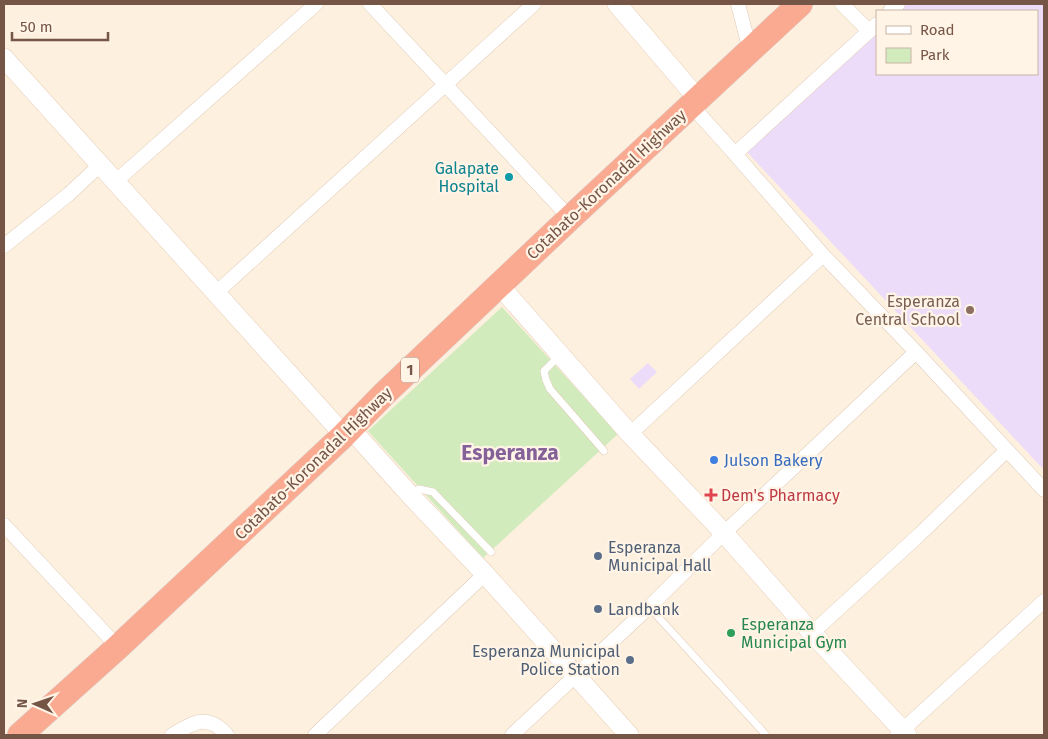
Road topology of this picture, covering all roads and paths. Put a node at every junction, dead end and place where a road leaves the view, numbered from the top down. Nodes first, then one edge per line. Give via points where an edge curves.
1 (316, 4) edge
2 (370, 4) edge
3 (534, 4) edge
4 (616, 4) edge
5 (738, 4) edge
6 (800, 4) edge
7 (842, 4) edge
8 (873, 27) edge
9 (750, 50) junction
10 (4, 58) edge
11 (445, 85) junction
12 (694, 102) junction
13 (735, 154) junction
14 (100, 165) junction
15 (115, 182) junction
16 (570, 218) junction
17 (4, 246) edge
18 (823, 255) junction
19 (499, 285) junction
20 (216, 293) junction
21 (916, 352) junction
22 (560, 355) junction
23 (347, 432) junction
24 (630, 434) junction
25 (604, 450) dead end
26 (1008, 450) junction
27 (1044, 490) edge
28 (411, 496) junction
29 (4, 525) edge
30 (724, 533) junction
31 (491, 552) dead end
32 (485, 574) junction
33 (1044, 601) edge
34 (649, 607) junction
35 (812, 633) junction
36 (118, 647) junction
37 (576, 676) junction
38 (902, 733) edge
39 (20, 735) edge
40 (172, 735) edge
41 (227, 735) edge
42 (315, 735) edge
43 (512, 735) edge
44 (629, 735) edge
45 (766, 735) edge

1 - 15 street
2 - 11 street
3 - 11 street
4 - 12 street
5 - 9 street
6 - 9 highway, Cotabato-Koronadal Highway / 1
7 - 8 street
8 - 13 street
9 - 12 highway, Cotabato-Koronadal Highway / 1
10 - 14 street
11 - 16 street
11 - 20 street
12 - 13 street
12 - 16 highway, Cotabato-Koronadal Highway / 1
13 - 18 street
14 - 15 street
14 - 17 street
15 - 20 street
16 - 19 highway, Cotabato-Koronadal Highway / 1
18 - 21 street
18 - 24 street
19 - 22 street
19 - 23 highway, Cotabato-Koronadal Highway / 1
20 - 23 street
21 - 26 street
21 - 30 street
22 - 24 street
22 - 25 lane via 544,371 550,389
23 - 28 street
23 - 36 highway, Cotabato-Koronadal Highway / 1
24 - 30 street
26 - 27 street
26 - 35 street
28 - 31 lane via 419,489 433,492
28 - 32 street
29 - 36 street
30 - 34 street
30 - 35 street
32 - 37 street
32 - 42 street
33 - 38 street
34 - 37 street
34 - 45 lane
35 - 38 street
36 - 39 highway, Cotabato-Koronadal Highway / 1
37 - 43 street
37 - 44 street
40 - 41 street via 196,722 206,721

